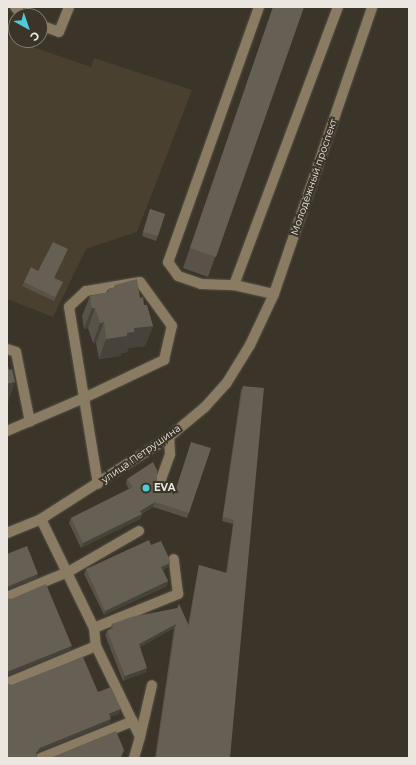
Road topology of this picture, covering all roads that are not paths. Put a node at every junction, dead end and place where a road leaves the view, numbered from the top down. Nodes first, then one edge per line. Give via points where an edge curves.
1 (69, 7) edge
2 (259, 7) edge
3 (338, 7) edge
4 (372, 7) edge
5 (48, 28) edge
6 (234, 285) junction
7 (274, 294) junction
8 (250, 345) joint
9 (7, 349) edge
10 (84, 398) junction
11 (30, 422) junction
12 (7, 431) edge
13 (169, 437) junction
14 (160, 482) edge
15 (98, 484) junction
16 (41, 519) junction
17 (139, 531) dead end
18 (7, 533) edge
19 (174, 559) dead end
20 (68, 572) junction
21 (7, 597) edge
22 (94, 628) junction
23 (96, 646) junction
24 (7, 683) edge
25 (152, 685) dead end
26 (133, 722) junction
27 (140, 737) junction
28 (41, 758) edge
29 (134, 758) edge

1 - 5 street via 59,32
2 - 6 street via 168,262 178,276 201,284
3 - 6 street
4 - 7 street, Молодёжный проспект
6 - 7 street
7 - 8 street, Молодёжный проспект
8 - 13 street, улица Петрушина via 226,384
9 - 11 street via 16,352
10 - 10 street via 164,360 172,326 140,282 86,291 69,308
10 - 11 street
10 - 15 street
11 - 12 street
13 - 14 street via 170,454
13 - 15 street, улица Петрушина
15 - 16 street, улица Петрушина
16 - 18 street, улица Петрушина
16 - 20 street
17 - 20 street
19 - 22 street via 178,594
20 - 21 street
20 - 22 street
22 - 23 street
23 - 24 street
23 - 26 street
25 - 27 street
26 - 27 street
26 - 28 street
27 - 29 street

